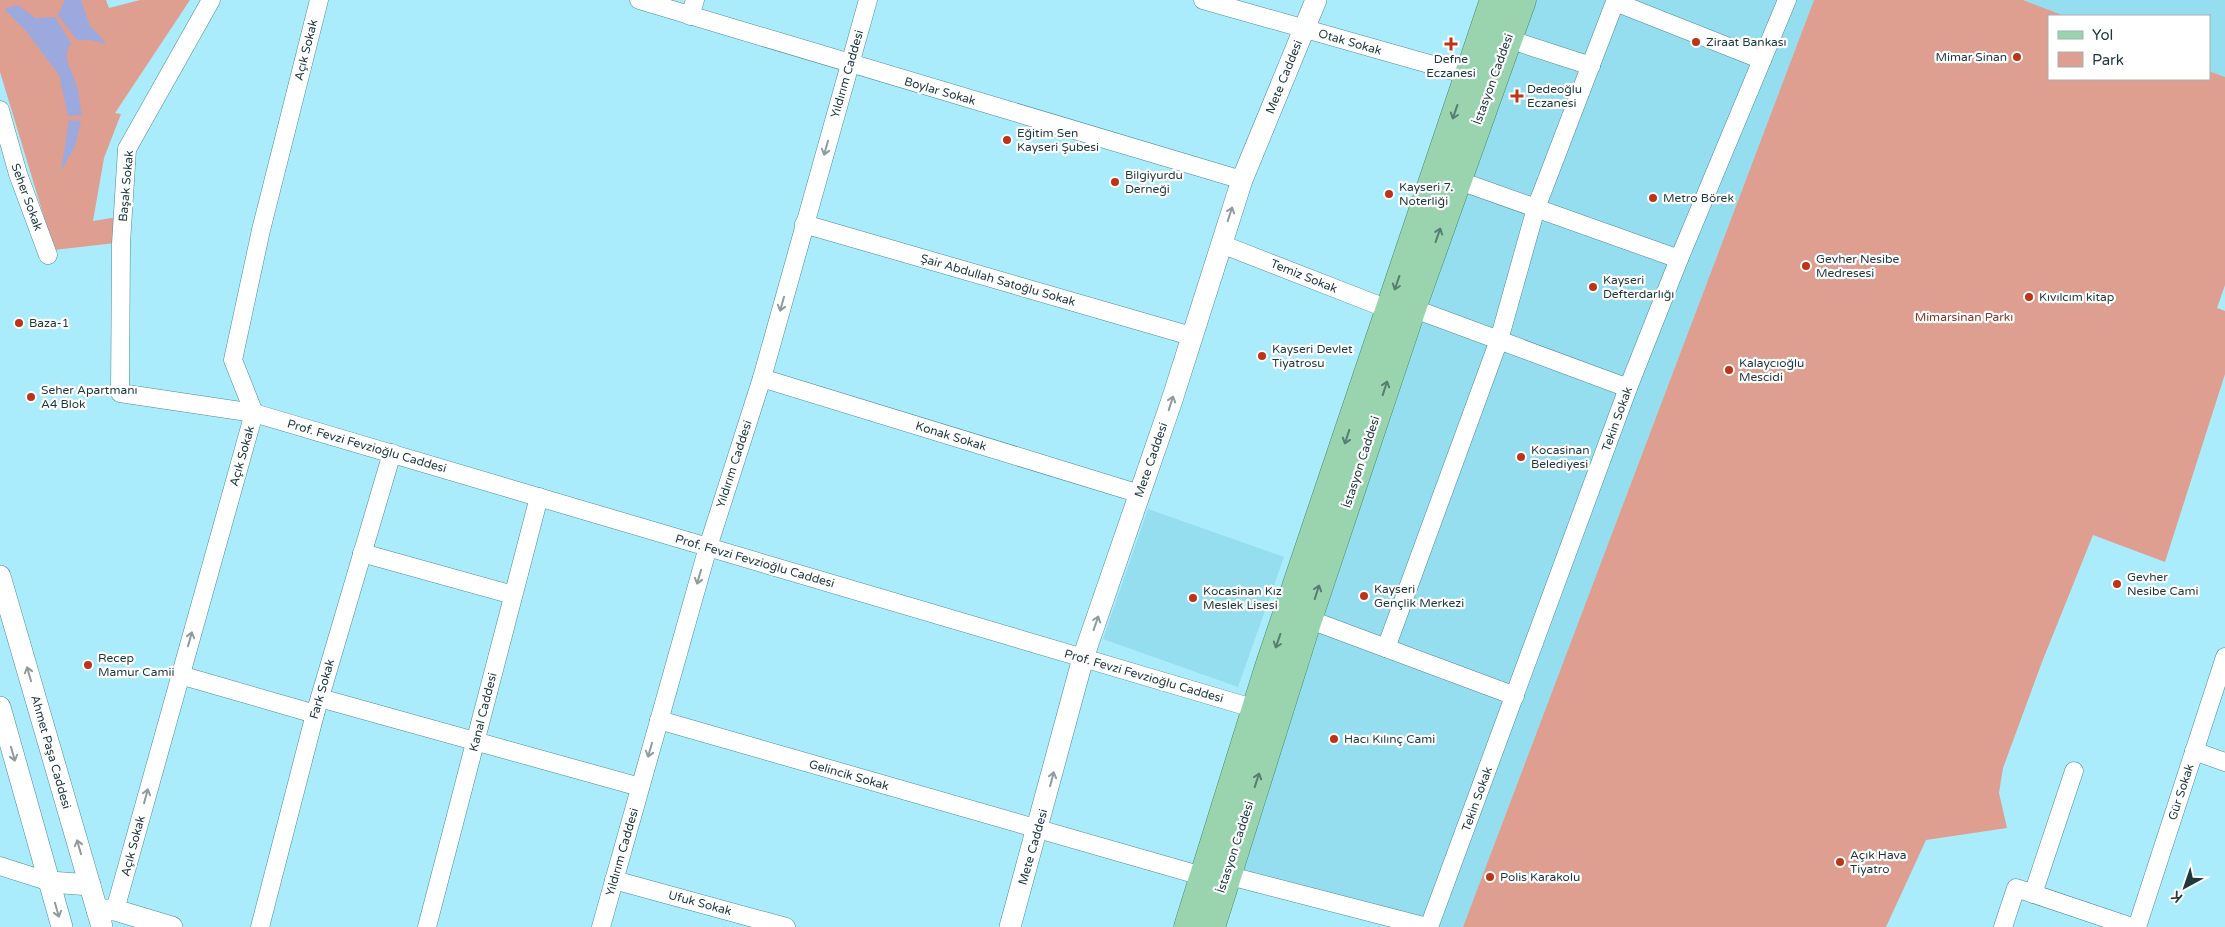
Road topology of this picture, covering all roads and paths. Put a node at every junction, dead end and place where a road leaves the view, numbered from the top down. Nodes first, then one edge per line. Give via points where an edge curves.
1 (211, 0) edge
2 (319, 0) edge
3 (639, 0) edge
4 (868, 0) edge
5 (1204, 0) edge
6 (1316, 0) edge
7 (1494, 0) edge
8 (1522, 0) edge
9 (1787, 0) edge
10 (692, 8) edge
11 (1304, 28) junction
12 (1508, 39) junction
13 (1762, 60) junction
14 (849, 64) junction
15 (1591, 66) junction
16 (1468, 75) junction
17 (0, 110) edge
18 (1242, 180) junction
19 (1457, 180) junction
20 (1536, 208) junction
21 (804, 224) junction
22 (1221, 244) junction
23 (48, 255) dead end
24 (1679, 259) junction
25 (1400, 309) junction
26 (1191, 336) junction
27 (1499, 340) junction
28 (762, 378) junction
29 (1628, 388) junction
30 (254, 413) junction
31 (392, 454) junction
32 (1140, 494) junction
33 (539, 497) junction
34 (708, 547) junction
35 (362, 553) junction
36 (0, 576) edge
37 (513, 595) junction
38 (1308, 619) junction
39 (1386, 648) junction
40 (2225, 657) edge
41 (1083, 658) junction
42 (180, 675) junction
43 (1515, 696) junction
44 (317, 706) junction
45 (0, 707) edge
46 (1256, 709) junction
47 (659, 720) junction
48 (476, 740) junction
49 (2194, 751) junction
50 (2225, 762) edge
51 (2074, 771) dead end
52 (640, 787) junction
53 (1038, 830) junction
54 (0, 866) edge
55 (1214, 875) junction
56 (614, 880) junction
57 (50, 882) junction
58 (90, 885) junction
59 (2033, 894) junction
60 (105, 916) edge
61 (62, 927) edge
62 (172, 927) edge
63 (260, 927) edge
64 (427, 927) edge
65 (601, 927) edge
66 (786, 927) edge
67 (1010, 927) edge
68 (1188, 927) edge
69 (1211, 927) edge
70 (1428, 927) edge
71 (2004, 927) edge
72 (2132, 927) edge
73 (2137, 927) edge

1 - 30 street, Başak Sokak via 127,149 121,244 120,393
2 - 30 street, Açık Sokak via 261,230 233,360
3 - 10 street, Boylar Sokak
4 - 14 street, Yıldırım Caddesi
5 - 11 street, Otak Sokak
6 - 11 street, Mete Caddesi
7 - 16 main road, İstasyon Caddesi
8 - 12 main road, İstasyon Caddesi
9 - 13 street, Tekin Sokak
10 - 14 street, Boylar Sokak
11 - 16 street, Otak Sokak
11 - 18 street, Mete Caddesi
12 - 15 street
12 - 19 main road, İstasyon Caddesi
13 - 15 street via 1615,2
13 - 24 street, Tekin Sokak
14 - 18 street, Boylar Sokak
14 -> 21 street, Yıldırım Caddesi
15 - 20 street
16 -> 25 main road, İstasyon Caddesi
17 - 23 street, Seher Sokak via 18,174
22 -> 18 street, Mete Caddesi
19 - 20 street
25 -> 19 main road, İstasyon Caddesi
20 - 24 street
20 - 27 street
21 - 26 street, Şair Abdullah Satoğlu Sokak
21 -> 28 street, Yıldırım Caddesi
22 - 25 street, Temiz Sokak
22 - 26 street, Mete Caddesi
24 - 29 street, Tekin Sokak
25 - 27 street, Temiz Sokak
38 -> 25 main road, İstasyon Caddesi
25 -> 46 main road, İstasyon Caddesi
32 -> 26 street, Mete Caddesi
27 - 29 street, Temiz Sokak
27 - 39 street
28 - 32 street, Konak Sokak
28 - 34 street, Yıldırım Caddesi
29 - 43 street, Tekin Sokak
30 - 31 street, Prof. Fevzi Fevzioğlu Caddesi
42 -> 30 street, Açık Sokak
31 - 33 street, Prof. Fevzi Fevzioğlu Caddesi
31 - 35 street, Fark Sokak
41 -> 32 street, Mete Caddesi
33 - 34 street, Prof. Fevzi Fevzioğlu Caddesi
33 - 37 street, Kanal Caddesi
34 - 41 street, Prof. Fevzi Fevzioğlu Caddesi
34 -> 47 street, Yıldırım Caddesi
35 - 37 street
35 - 44 street, Fark Sokak
58 -> 36 street, Ahmet Paşa Caddesi
37 - 48 street, Kanal Caddesi
38 - 39 street
55 -> 38 main road, İstasyon Caddesi
39 - 43 street
40 - 49 street, Gür Sokak
41 - 46 street, Prof. Fevzi Fevzioğlu Caddesi
53 -> 41 street, Mete Caddesi
42 - 44 street
60 -> 42 street, Açık Sokak
43 - 70 street, Tekin Sokak
44 - 48 street
44 - 63 street, Fark Sokak
45 -> 57 street
46 - 55 main road, İstasyon Caddesi
47 -> 52 street, Yıldırım Caddesi
47 - 53 street, Gelincik Sokak
48 - 52 street
48 - 64 street, Kanal Caddesi
49 - 50 street
49 - 73 street, Gür Sokak
51 - 59 street
52 - 56 street, Yıldırım Caddesi
53 - 55 street, Gelincik Sokak
53 - 67 street, Mete Caddesi
54 - 57 street
55 - 68 main road, İstasyon Caddesi
55 - 69 main road, İstasyon Caddesi
55 - 70 street, Gelincik Sokak
56 - 65 street, Yıldırım Caddesi
56 - 66 street, Ufuk Sokak
57 - 58 street
57 -> 61 street
58 - 60 street, Ahmet Paşa Caddesi
59 - 71 street via 2016,888
59 - 72 street
60 - 62 street

